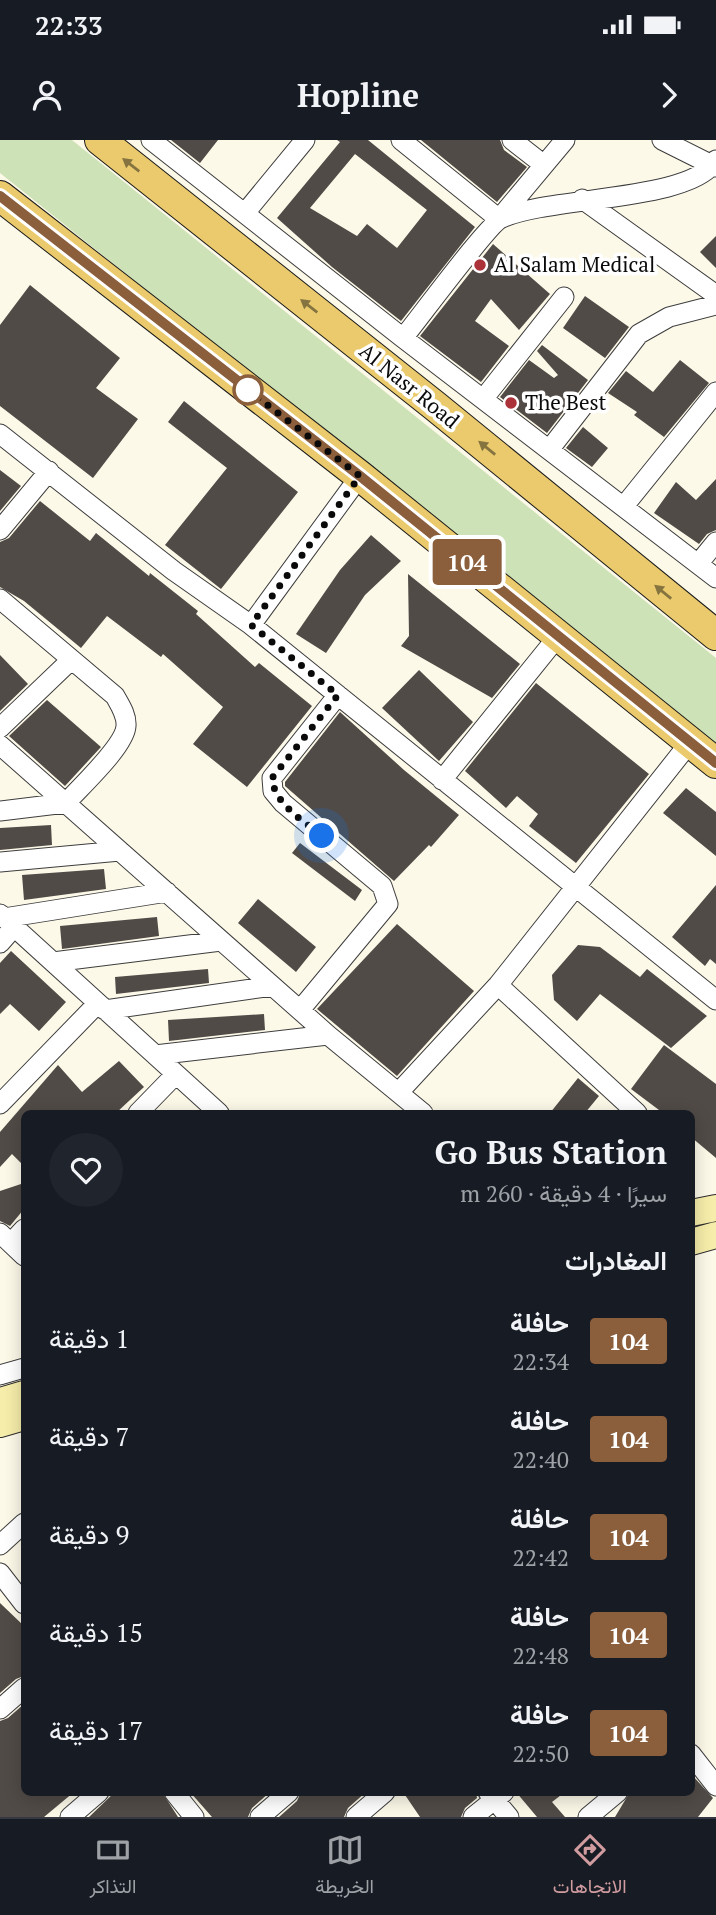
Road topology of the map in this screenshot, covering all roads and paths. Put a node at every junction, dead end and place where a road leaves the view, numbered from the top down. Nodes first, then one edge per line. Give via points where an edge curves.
1 (100, 140) edge
2 (151, 140) edge
3 (305, 140) edge
4 (401, 140) edge
5 (512, 140) edge
6 (565, 140) edge
7 (662, 140) edge
8 (715, 164) edge
9 (544, 165) junction
10 (0, 196) edge
11 (582, 200) junction
12 (245, 213) junction
13 (499, 219) junction
14 (716, 295) edge
15 (564, 297) dead end
16 (716, 305) edge
17 (403, 338) junction
18 (716, 392) edge
19 (484, 398) junction
20 (0, 434) edge
21 (549, 450) junction
22 (49, 471) junction
23 (360, 476) junction
24 (624, 506) junction
25 (0, 530) edge
26 (716, 542) edge
27 (698, 564) junction
28 (716, 578) edge
29 (0, 599) edge
30 (251, 625) junction
31 (559, 635) junction
32 (716, 635) edge
33 (71, 660) junction
34 (338, 695) junction
35 (0, 729) edge
36 (691, 741) junction
37 (2, 749) edge
38 (716, 763) edge
39 (442, 780) junction
40 (66, 803) junction
41 (0, 811) edge
42 (120, 851) junction
43 (0, 862) edge
44 (576, 888) junction
45 (167, 892) junction
46 (6, 920) edge
47 (221, 941) junction
48 (0, 943) edge
49 (52, 962) junction
50 (498, 985) junction
51 (272, 986) junction
52 (716, 1000) edge
53 (102, 1006) junction
54 (300, 1010) junction
55 (328, 1035) junction
56 (155, 1055) junction
57 (176, 1074) junction
58 (399, 1092) junction
59 (0, 1104) edge
60 (141, 1110) edge
61 (216, 1110) edge
62 (420, 1110) edge
63 (634, 1110) edge
64 (716, 1208) edge
65 (695, 1212) edge
66 (716, 1235) edge
67 (695, 1241) edge
68 (21, 1369) edge
69 (0, 1375) edge
70 (21, 1395) edge
71 (0, 1401) edge
72 (21, 1418) edge
73 (0, 1424) edge
74 (21, 1526) edge
75 (0, 1545) edge
76 (0, 1573) edge
77 (21, 1600) edge
78 (21, 1691) edge
79 (0, 1709) edge
80 (695, 1760) edge
81 (716, 1786) edge
82 (94, 1796) edge
83 (177, 1796) edge
84 (284, 1796) edge
85 (381, 1796) edge
86 (494, 1796) edge
87 (496, 1796) edge
88 (613, 1796) edge
89 (69, 1817) edge
90 (194, 1817) edge
91 (260, 1817) edge
92 (356, 1817) edge
93 (473, 1817) edge
94 (509, 1817) edge
95 (588, 1817) edge

32 -> 1 main road, Al Nasr Road
2 - 12 street
3 - 12 street
4 - 13 street
5 - 9 street
6 - 9 street
7 - 8 street
8 - 11 street via 685,183
9 - 13 street
10 - 23 main road
11 - 13 street
11 - 14 street
12 - 17 street
13 - 17 street
15 - 19 street
16 - 21 street via 669,317 639,334
17 - 19 street
18 - 24 street
19 - 21 street
20 - 22 street
21 - 24 street
22 - 25 street
22 - 30 street via 174,571
23 - 30 street
23 - 31 main road
24 - 27 street
26 - 27 street
27 - 28 street
29 - 33 street
30 - 34 street
31 - 36 main road
31 - 39 street
33 - 35 street
33 - 40 street via 115,696 127,728
34 - 39 street
34 - 54 street via 272,778 273,791 382,886 388,904
36 - 38 main road
36 - 44 street
37 - 40 street
39 - 44 street
40 - 41 street
40 - 42 street
42 - 43 street
42 - 45 street
44 - 50 street
44 - 52 street
45 - 46 street
45 - 47 street
46 - 48 street
46 - 49 street
47 - 49 street
47 - 51 street
49 - 53 street
50 - 58 street
50 - 63 street
51 - 53 street
51 - 54 street
53 - 56 street
53 - 59 street
54 - 55 street
55 - 56 street
55 - 58 street
56 - 57 street
57 - 60 street
57 - 61 street
58 - 62 street
64 - 65 main road
66 - 67 main road
68 - 69 street
70 - 71 main road
72 - 73 main road
74 - 75 street
76 - 77 street
78 - 79 street
80 - 81 street
82 - 89 street
83 - 90 street
84 - 91 street
85 - 92 street
86 - 93 street
87 - 94 street
88 - 95 street

